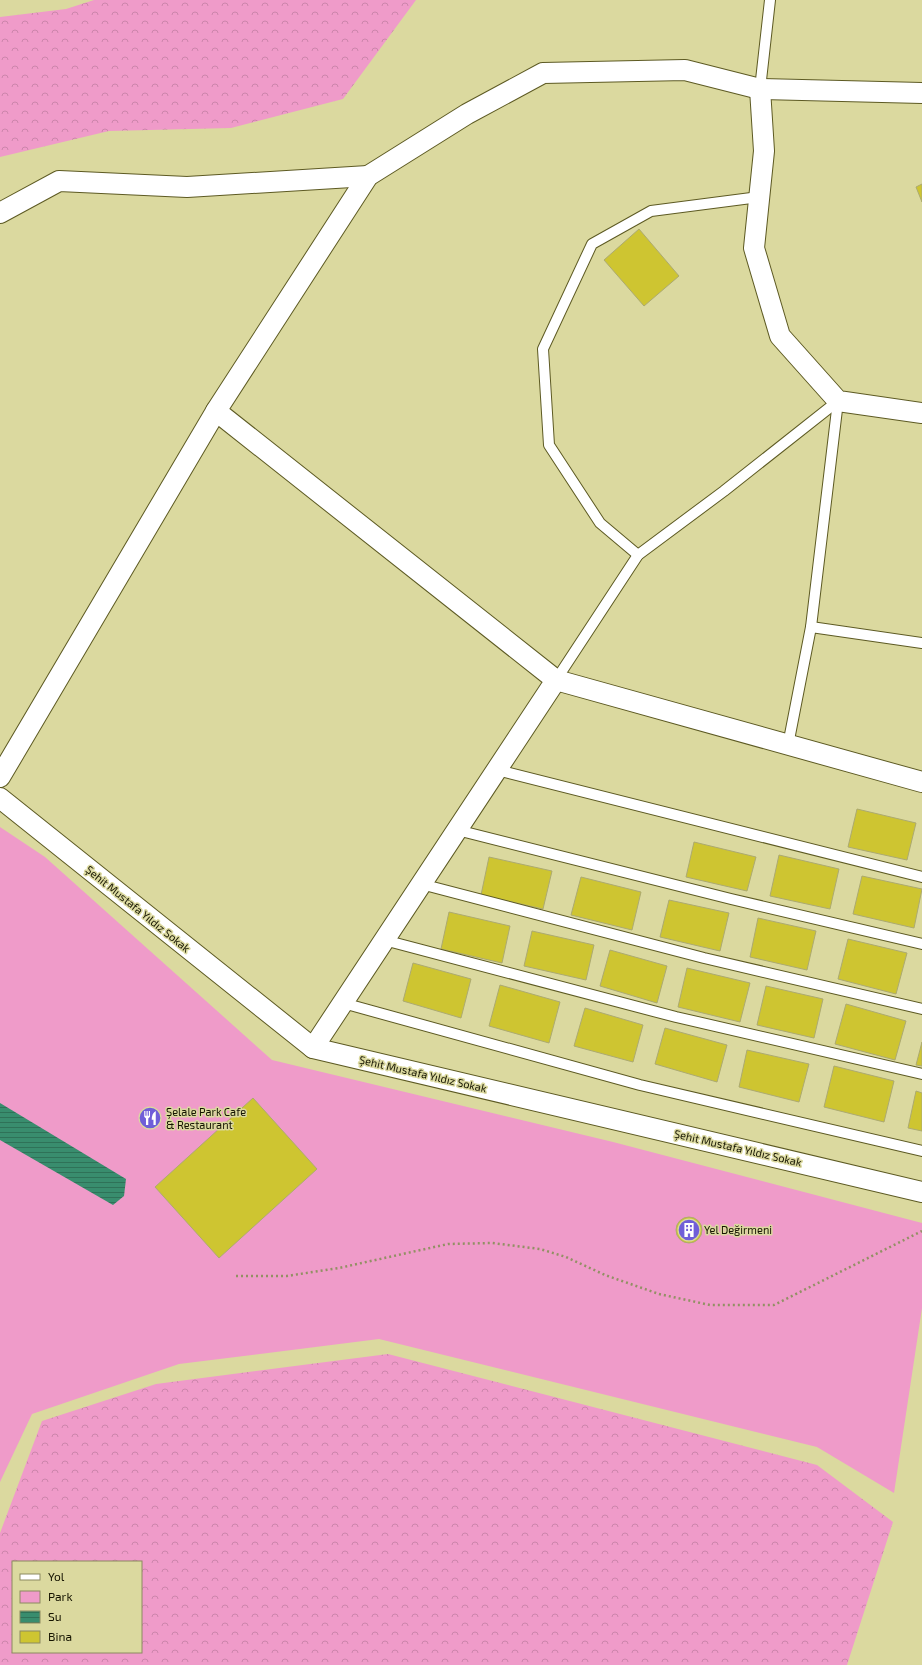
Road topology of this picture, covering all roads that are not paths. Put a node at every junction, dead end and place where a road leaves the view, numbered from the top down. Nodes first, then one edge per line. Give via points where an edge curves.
1 (770, 0) edge
2 (760, 89) junction
3 (922, 93) edge
4 (368, 176) junction
5 (759, 197) junction
6 (0, 213) edge
7 (838, 401) junction
8 (216, 411) junction
9 (922, 413) edge
10 (638, 555) junction
11 (811, 627) junction
12 (922, 643) edge
13 (556, 680) junction
14 (788, 745) junction
15 (497, 770) junction
16 (0, 777) edge
17 (922, 782) edge
18 (0, 798) edge
19 (457, 830) junction
20 (922, 877) edge
21 (421, 884) junction
22 (384, 940) junction
23 (922, 944) edge
24 (343, 1002) junction
25 (922, 1009) edge
26 (312, 1048) junction
27 (922, 1074) edge
28 (922, 1151) edge
29 (922, 1192) edge

1 - 2 lane
2 - 3 street
2 - 4 street via 685,70 543,73 467,114
2 - 5 street via 764,151
4 - 6 street via 187,187 59,181
4 - 8 street
5 - 7 street via 754,248 780,336
5 - 10 lane via 651,211 592,244 543,349 549,445 600,523
7 - 9 street
7 - 10 lane
7 - 11 lane
8 - 13 street
8 - 16 street
10 - 13 lane
11 - 12 lane
11 - 14 lane
13 - 14 street
13 - 15 street
14 - 17 street
15 - 19 street
15 - 20 lane
18 - 26 street, Şehit Mustafa Yıldız Sokak
19 - 21 street
19 - 23 lane
21 - 22 street
21 - 25 lane via 704,958
22 - 24 street
22 - 27 lane via 676,1017
24 - 26 street
24 - 28 lane via 640,1085
26 - 29 street, Şehit Mustafa Yıldız Sokak

